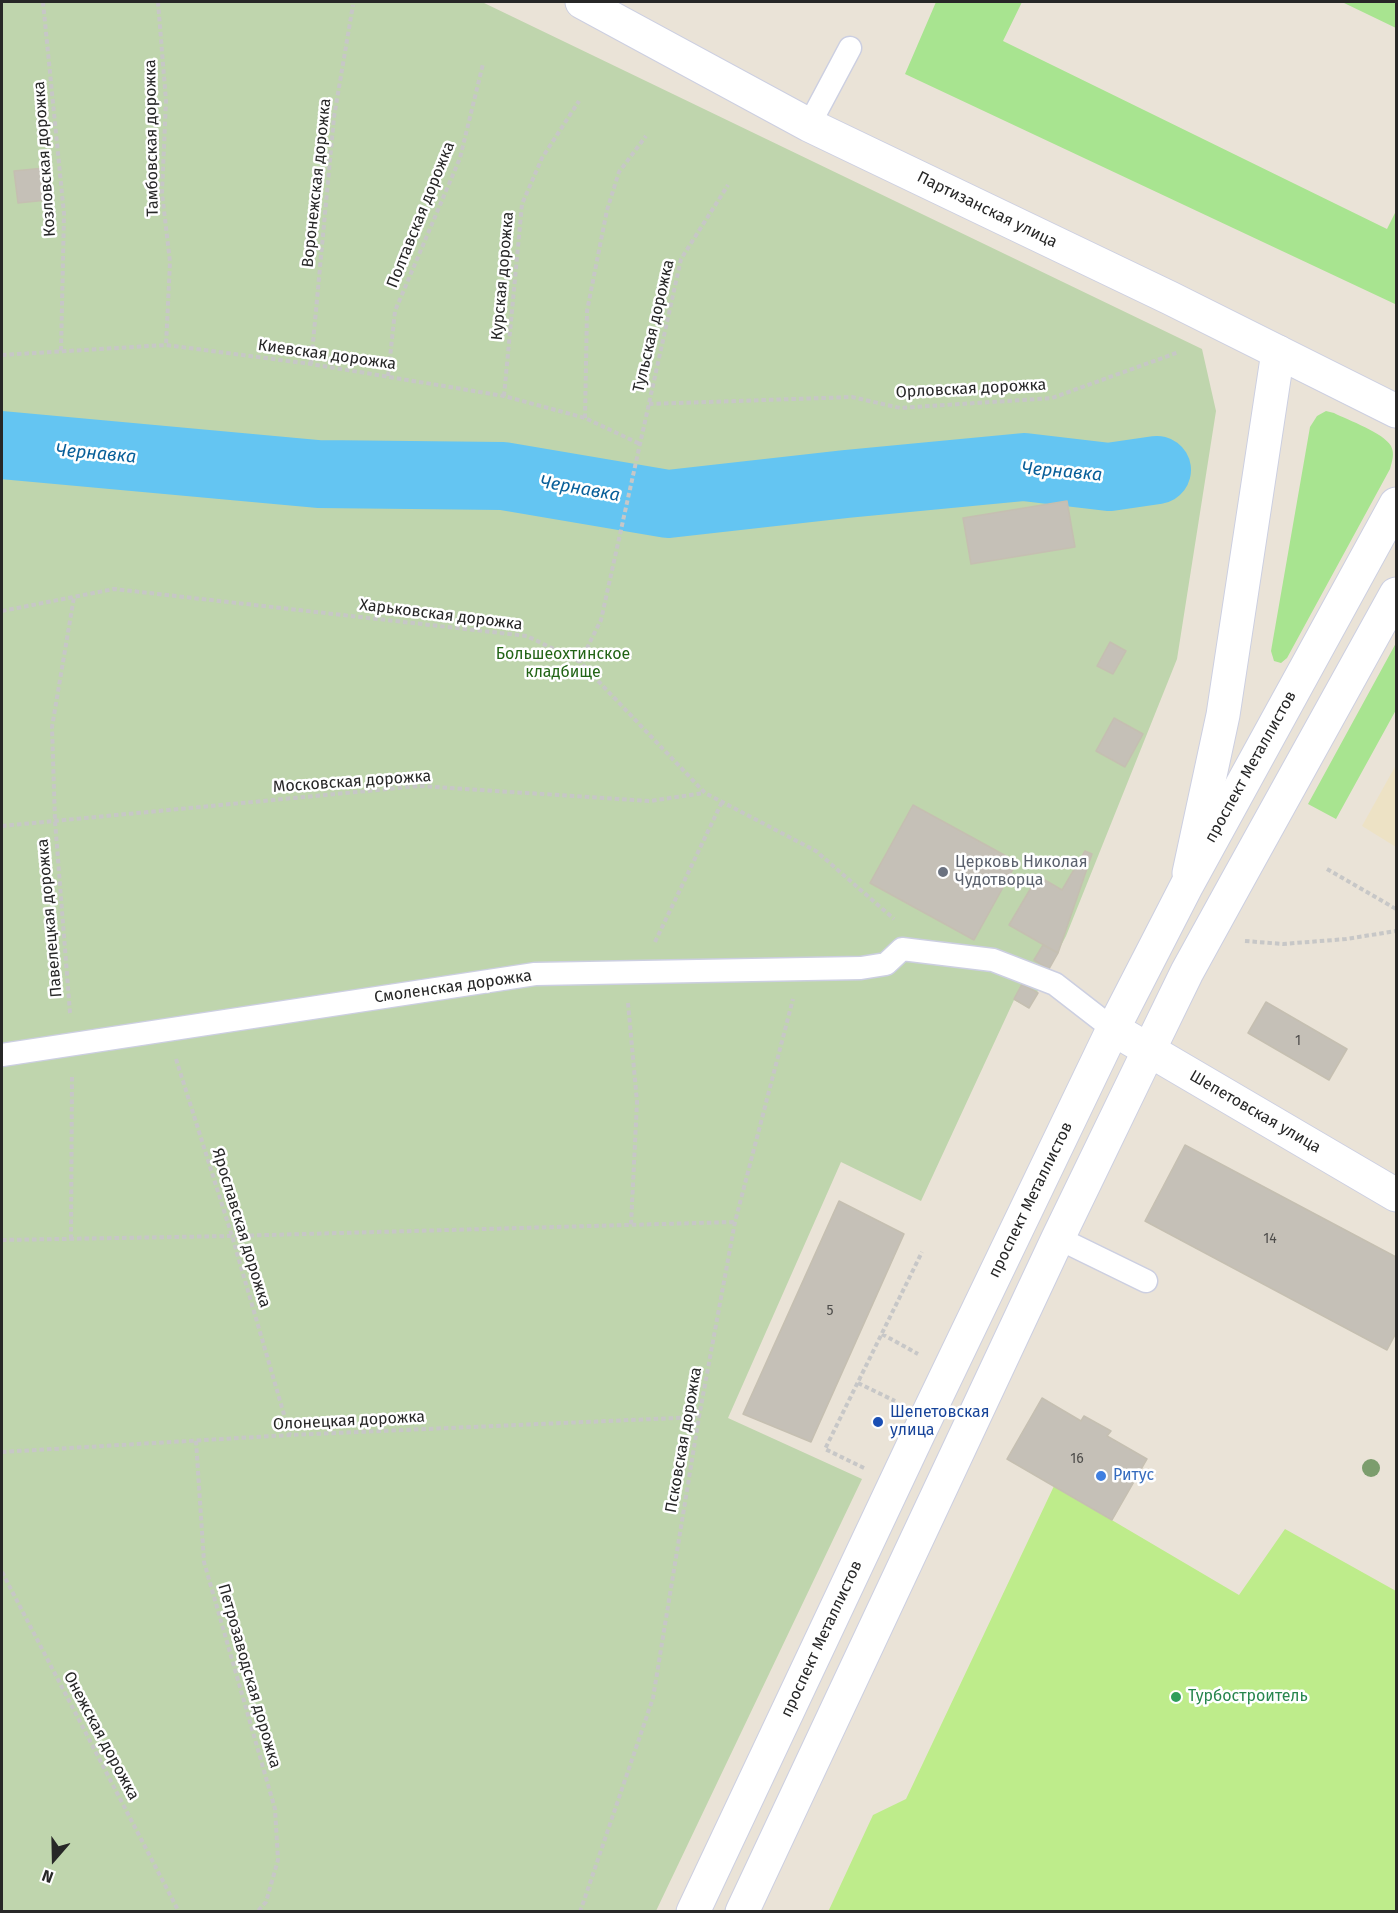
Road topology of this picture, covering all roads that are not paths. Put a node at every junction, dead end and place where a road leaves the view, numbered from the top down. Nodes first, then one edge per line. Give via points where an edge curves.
1 (582, 2) edge
2 (850, 48) dead end
3 (809, 125) junction
4 (1278, 352) junction
5 (1396, 411) edge
6 (1396, 504) edge
7 (1396, 594) edge
8 (1187, 885) junction
9 (1113, 1029) junction
10 (1149, 1050) junction
11 (2, 1055) edge
12 (1396, 1195) edge
13 (1058, 1238) junction
14 (1146, 1281) dead end
15 (693, 1911) edge
16 (742, 1911) edge

1 - 3 street, Партизанская улица
2 - 3 lane
3 - 4 street, Партизанская улица
4 - 5 street, Партизанская улица
4 - 8 street via 1223,715
6 - 8 street, проспект Металлистов
7 - 10 street via 1219,913
8 - 9 street, проспект Металлистов
9 - 10 street, Шепетовская улица
9 - 11 lane, Смоленская дорожка via 1055,984 993,960 902,949 886,964 861,968 535,974
9 - 15 street, проспект Металлистов
10 - 12 street, Шепетовская улица
10 - 13 street
13 - 14 lane
13 - 16 street

